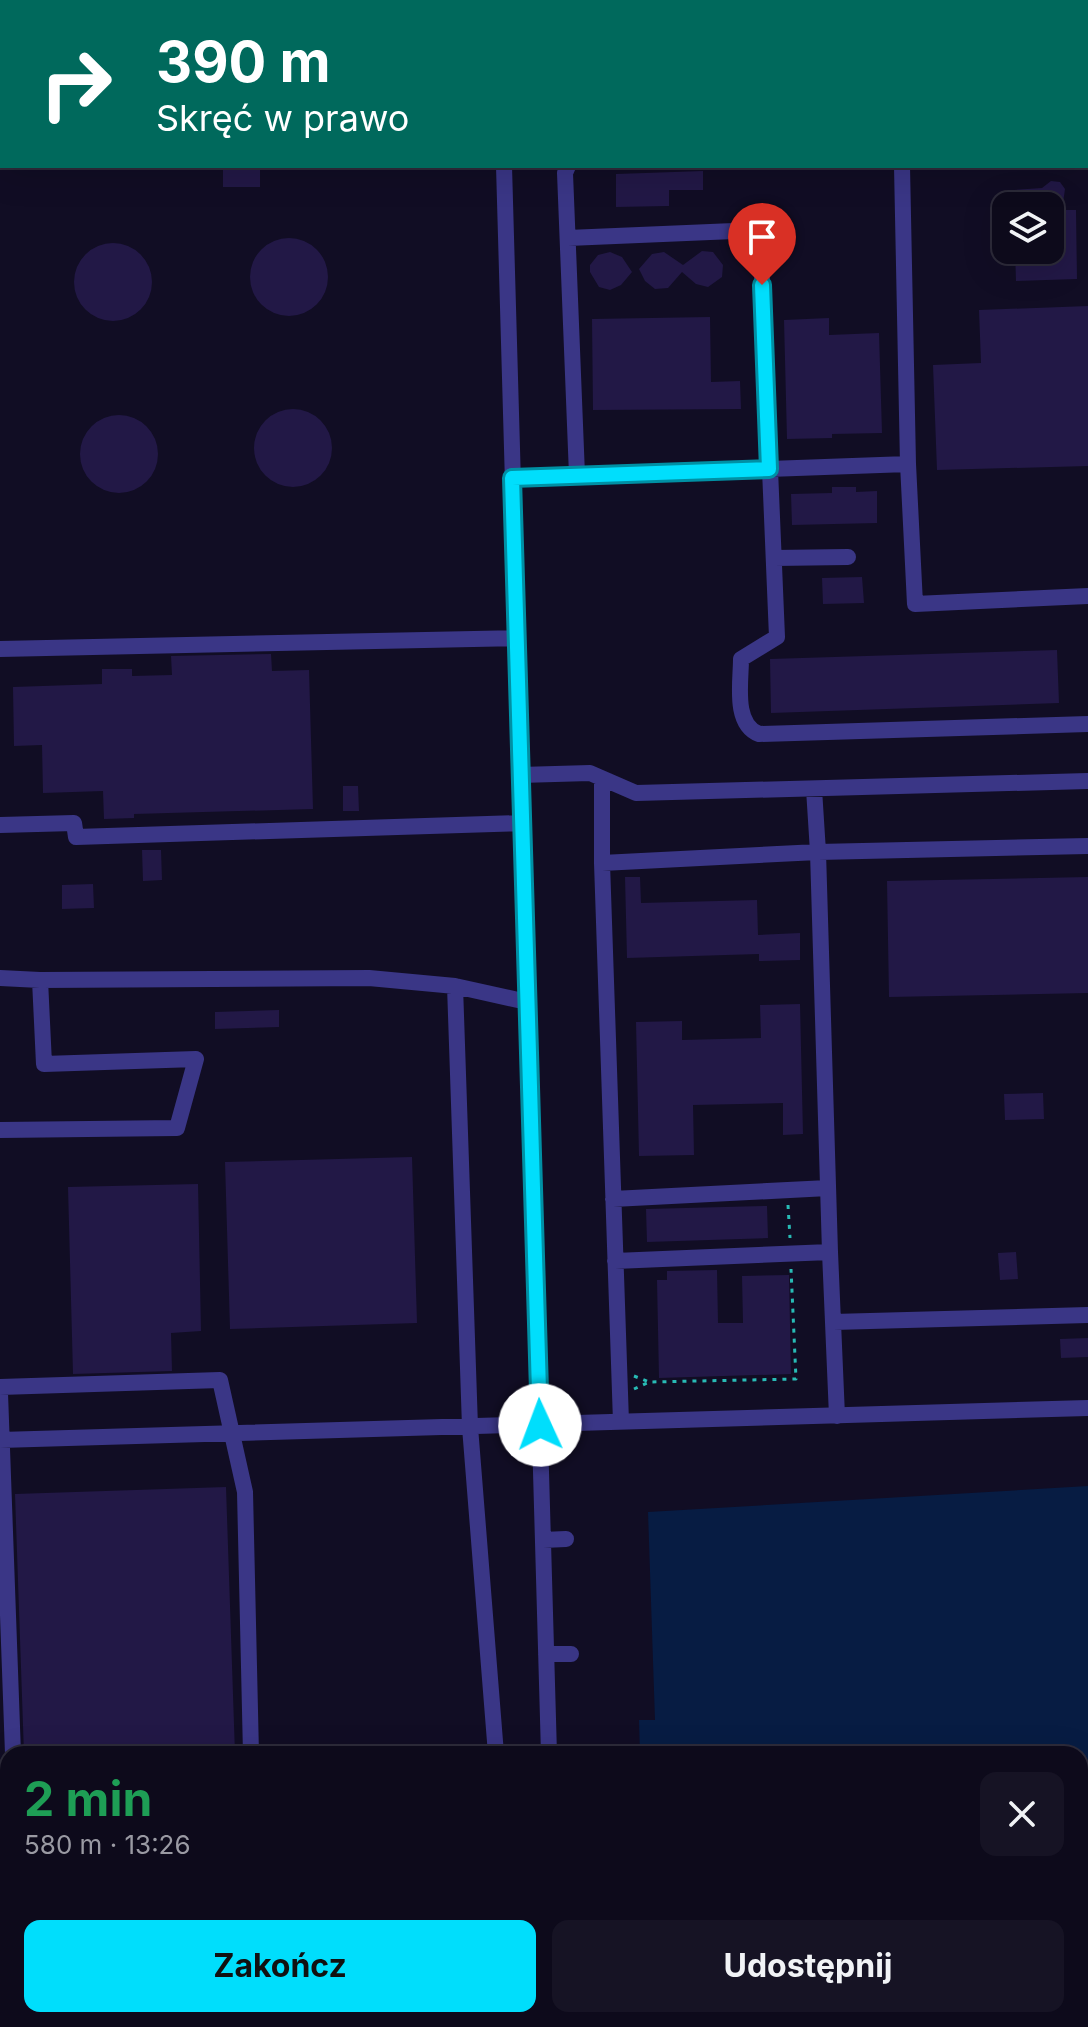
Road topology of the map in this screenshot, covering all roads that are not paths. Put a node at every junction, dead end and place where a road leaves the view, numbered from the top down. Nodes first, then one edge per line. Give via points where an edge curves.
1 (504, 168) edge
2 (567, 168) edge
3 (902, 168) edge
4 (568, 238) junction
5 (908, 464) junction
6 (769, 469) junction
7 (577, 475) junction
8 (512, 478) junction
9 (848, 557) dead end
10 (774, 558) junction
11 (1088, 596) edge
12 (517, 638) junction
13 (0, 649) edge
14 (1088, 724) edge
15 (520, 775) junction
16 (602, 779) junction
17 (1088, 781) edge
18 (814, 789) junction
19 (522, 823) junction
20 (0, 825) edge
21 (1088, 846) edge
22 (818, 852) junction
23 (602, 863) junction
24 (0, 978) edge
25 (40, 980) junction
26 (455, 986) junction
27 (527, 1002) junction
28 (0, 1130) edge
29 (828, 1188) junction
30 (613, 1199) junction
31 (830, 1252) junction
32 (615, 1261) junction
33 (1088, 1315) edge
34 (833, 1322) junction
35 (0, 1390) edge
36 (1088, 1408) edge
37 (837, 1416) junction
38 (621, 1422) junction
39 (540, 1425) junction
40 (470, 1427) junction
41 (231, 1434) junction
42 (1, 1440) edge
43 (566, 1539) dead end
44 (543, 1540) junction
45 (546, 1654) junction
46 (571, 1654) dead end
47 (13, 1746) edge
48 (251, 1746) edge
49 (495, 1746) edge
50 (549, 1746) edge

1 - 8 lane
2 - 4 lane
3 - 5 lane
4 - 6 lane via 734,231 757,245
4 - 7 lane
5 - 6 lane
5 - 11 lane via 915,604
6 - 7 lane
6 - 10 lane
7 - 8 lane
8 - 12 lane
9 - 10 lane
10 - 14 lane via 777,637 741,659 742,714 752,732
12 - 13 lane
12 - 15 lane
15 - 16 lane via 590,773
15 - 19 lane
16 - 18 lane via 636,793
16 - 23 lane
17 - 18 lane
18 - 22 lane
19 - 20 lane via 76,837 74,823
19 - 27 lane
21 - 22 lane
22 - 23 lane
22 - 29 lane
23 - 30 lane
24 - 25 lane
25 - 26 lane via 369,978
25 - 28 lane via 44,1064 196,1059 177,1128
26 - 27 lane
26 - 40 lane
27 - 39 lane
29 - 30 lane
29 - 31 lane
30 - 32 lane
31 - 32 lane
31 - 34 lane
32 - 38 lane
33 - 34 lane
34 - 37 lane
35 - 41 lane via 220,1380
35 - 42 lane
36 - 37 lane
37 - 38 lane
38 - 39 lane
39 - 40 lane
39 - 44 lane
40 - 41 lane
40 - 49 lane
41 - 42 lane
41 - 48 lane via 245,1492
42 - 47 lane
43 - 44 lane
44 - 45 lane
45 - 46 lane
45 - 50 lane

